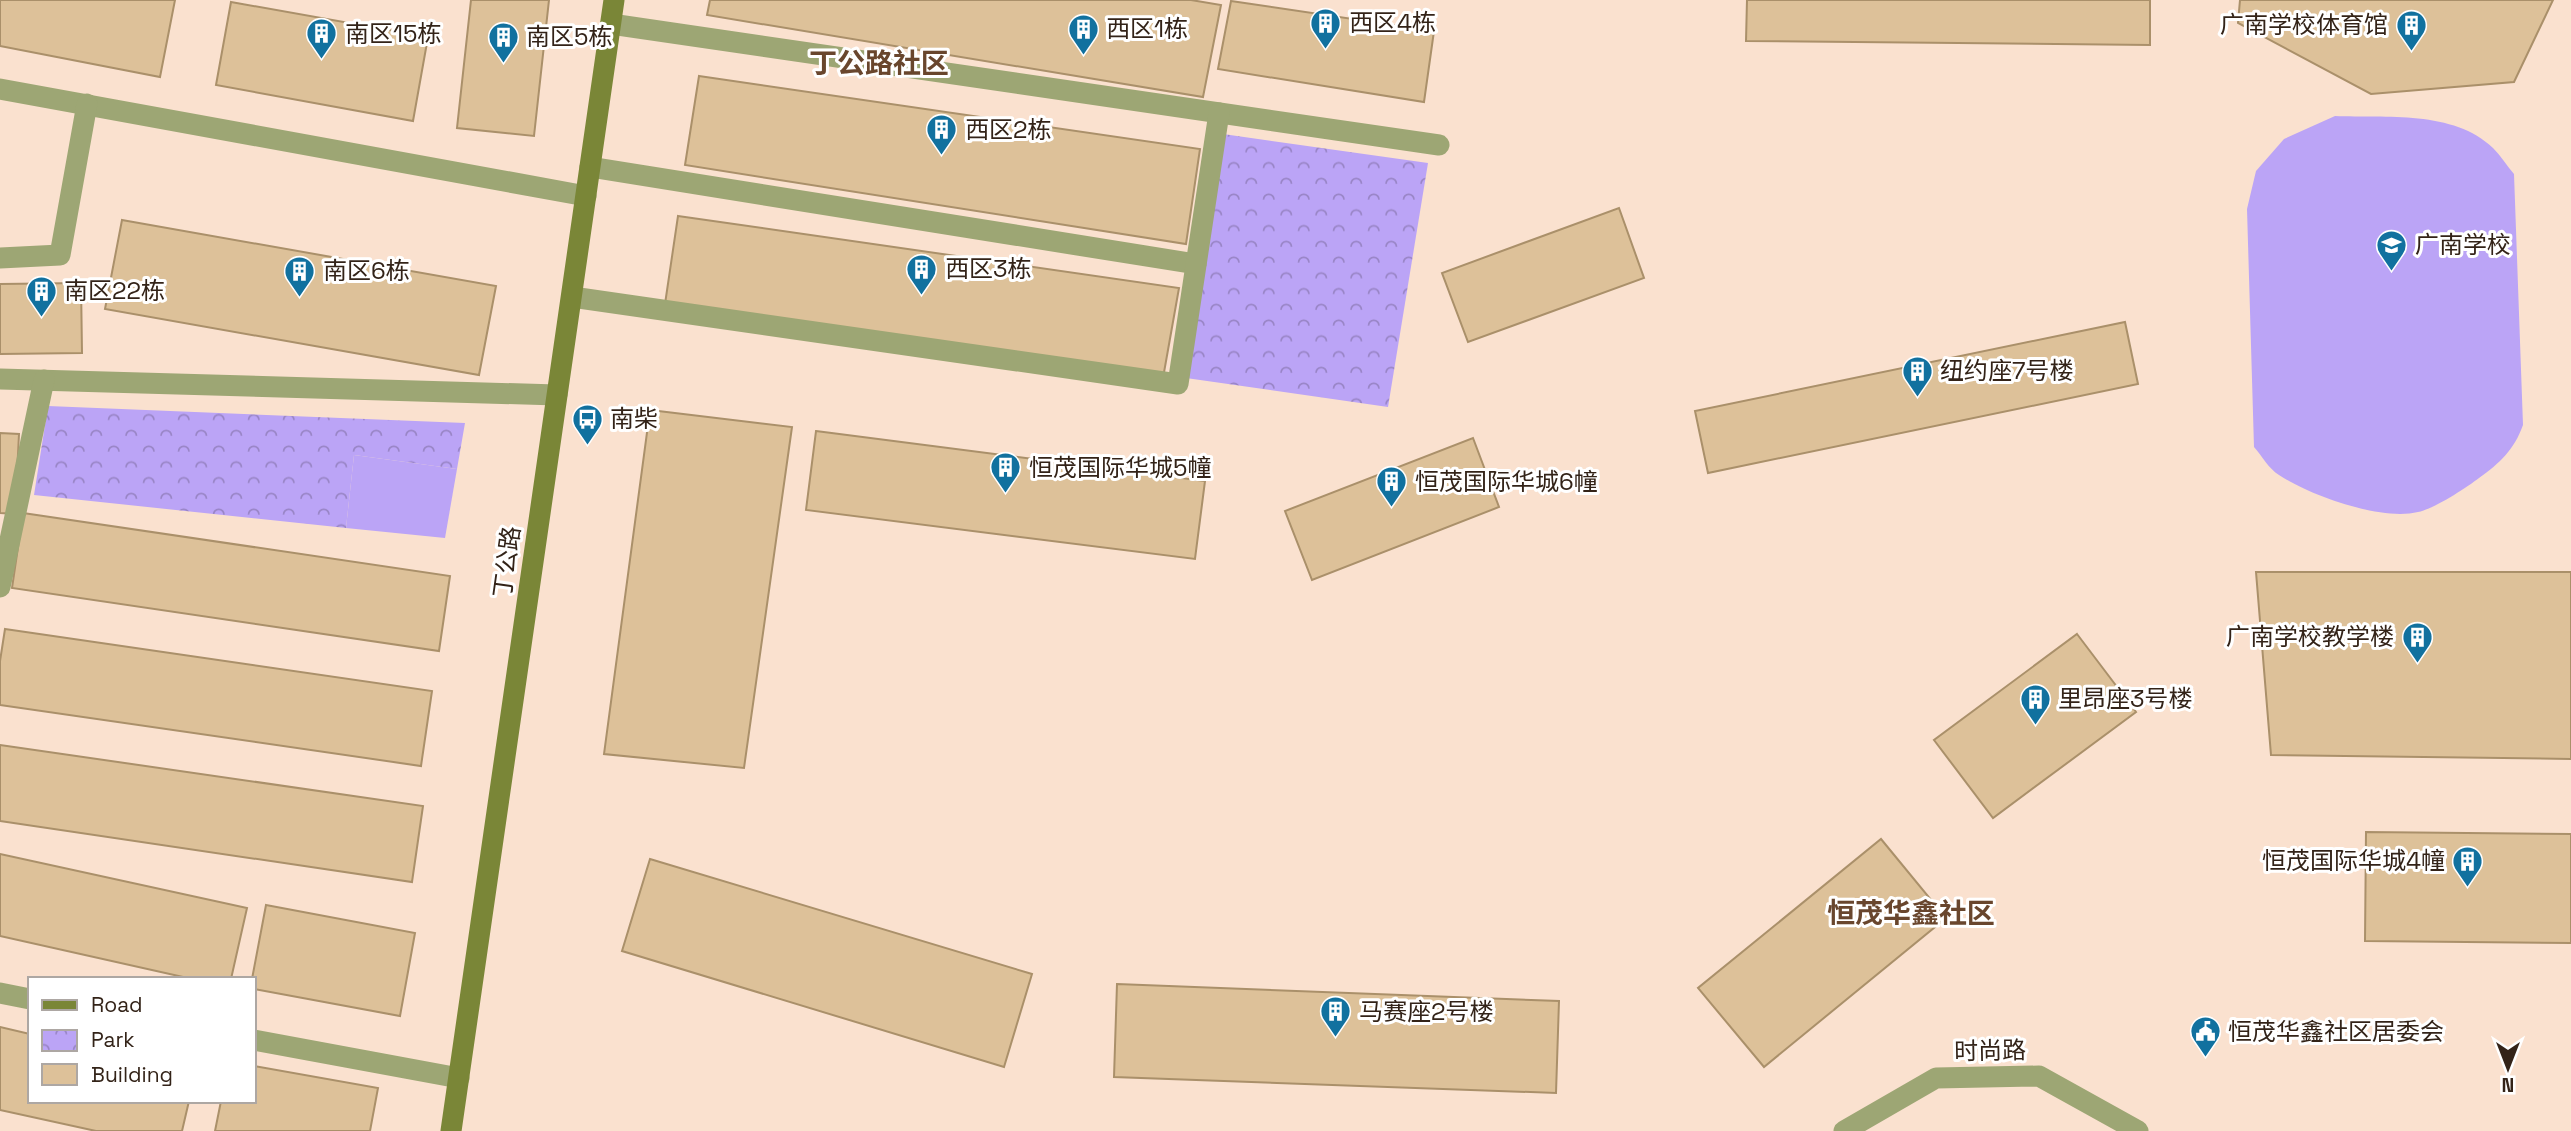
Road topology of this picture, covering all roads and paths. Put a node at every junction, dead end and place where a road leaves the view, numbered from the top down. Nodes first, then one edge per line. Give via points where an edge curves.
1 (614, 0) edge
2 (611, 24) junction
3 (0, 89) edge
4 (87, 104) junction
5 (1219, 113) junction
6 (1439, 145) dead end
7 (590, 167) junction
8 (586, 196) junction
9 (0, 258) edge
10 (1196, 264) junction
11 (572, 297) junction
12 (0, 379) edge
13 (44, 380) junction
14 (557, 395) junction
15 (0, 587) edge
16 (0, 993) edge
17 (28, 999) edge
18 (256, 1040) edge
19 (459, 1078) junction
20 (451, 1131) edge
21 (1844, 1131) edge
22 (2137, 1131) edge

1 - 2 street, 丁公路
2 - 5 street
2 - 7 street, 丁公路
3 - 4 street
4 - 8 street
4 - 9 street via 60,255
5 - 6 street
5 - 10 street
7 - 8 street, 丁公路
7 - 10 street
8 - 11 street, 丁公路
10 - 11 street via 1178,384
11 - 14 street, 丁公路
12 - 13 street
13 - 14 street
13 - 15 street
14 - 19 street, 丁公路
16 - 17 street
18 - 19 street
19 - 20 street, 丁公路
21 - 22 street, 时尚路 via 1936,1078 2039,1076

